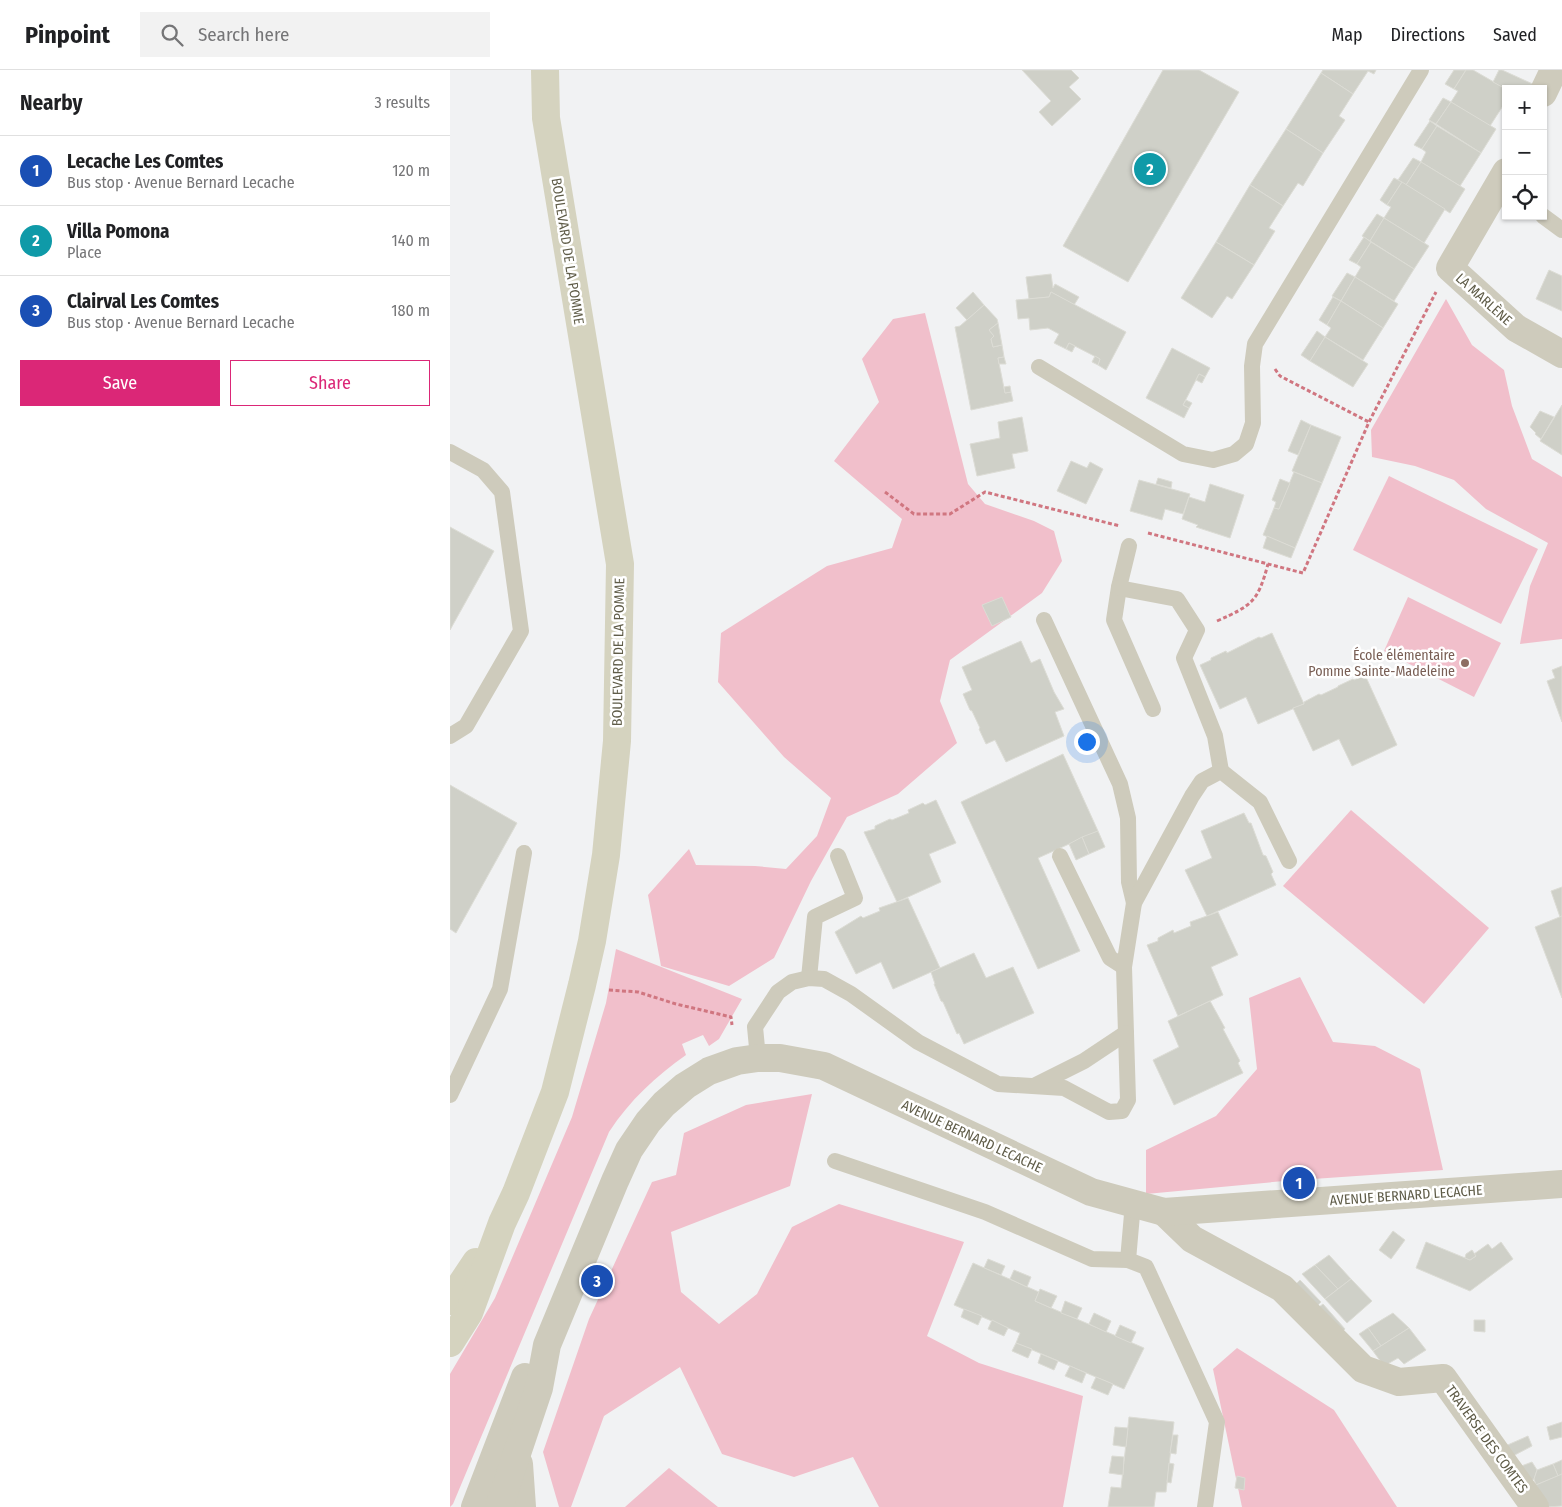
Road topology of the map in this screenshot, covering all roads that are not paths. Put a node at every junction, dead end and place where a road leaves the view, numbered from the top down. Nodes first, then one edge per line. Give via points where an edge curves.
1 (545, 70) edge
2 (1421, 70) edge
3 (1554, 70) edge
4 (1547, 85) edge
5 (1502, 184) edge
6 (1547, 219) edge
7 (1562, 230) edge
8 (1562, 354) edge
9 (1039, 367) dead end
10 (450, 452) edge
11 (1129, 546) dead end
12 (1119, 588) junction
13 (1044, 620) dead end
14 (1153, 709) dead end
15 (450, 736) edge
16 (1222, 771) junction
17 (524, 853) dead end
18 (838, 856) dead end
19 (1060, 856) dead end
20 (1289, 861) dead end
21 (1134, 903) junction
22 (1124, 967) junction
23 (809, 978) junction
24 (1126, 1033) junction
25 (758, 1058) junction
26 (1032, 1087) junction
27 (450, 1096) edge
28 (835, 1161) dead end
29 (1562, 1184) edge
30 (1133, 1203) junction
31 (1164, 1212) junction
32 (502, 1223) junction
33 (1128, 1260) junction
34 (450, 1302) edge
35 (450, 1342) edge
36 (547, 1345) junction
37 (519, 1451) junction
38 (474, 1507) edge
39 (499, 1507) edge
40 (522, 1507) edge
41 (1205, 1507) edge
42 (1535, 1507) edge

1 - 32 main road, BOULEVARD DE LA POMME via 546,118 620,564 616,741 606,855 582,985 555,1092
2 - 9 lane via 1255,344 1253,423 1246,444 1234,454 1213,460 1184,454
3 - 4 street
5 - 8 street, LA MARLÈNE via 1450,268 1516,328
6 - 7 lane
10 - 15 lane via 484,470 502,492 521,631 466,726
11 - 12 lane
12 - 14 lane via 1114,620
12 - 16 lane via 1177,599 1197,630 1184,658 1214,736
13 - 21 lane via 1120,784 1128,818 1129,882
16 - 20 lane via 1260,802
16 - 21 lane via 1202,781 1192,796
17 - 27 lane via 500,989
18 - 23 lane via 855,898 815,917
19 - 22 lane via 1110,958
21 - 22 lane
22 - 24 lane
23 - 25 lane via 792,982 778,992 755,1027
23 - 26 lane via 824,979 851,994 918,1042 998,1084
24 - 26 lane via 1084,1061
24 - 26 lane via 1128,1100 1122,1111 1109,1112 1064,1088
25 - 30 street, AVENUE BERNARD LECACHE via 780,1058 824,1066 1092,1192
25 - 36 street, AVENUE BERNARD LECACHE via 736,1061 709,1071 684,1086 648,1122 629,1150 615,1180
28 - 33 lane via 985,1212 1092,1258
29 - 31 street, AVENUE BERNARD LECACHE
30 - 31 street, AVENUE BERNARD LECACHE
30 - 33 lane
31 - 42 street, TRAVERSE DES COMTES via 1192,1239 1282,1288 1363,1369 1399,1382 1443,1378
32 - 34 main road, BOULEVARD DE LA POMME
32 - 35 main road, BOULEVARD DE LA POMME via 469,1313
33 - 41 lane via 1146,1267 1217,1422
36 - 37 street, AVENUE BERNARD LECACHE
36 - 38 street, AVENUE BERNARD LECACHE via 522,1381
37 - 39 street, AVENUE BERNARD LECACHE
37 - 40 street

